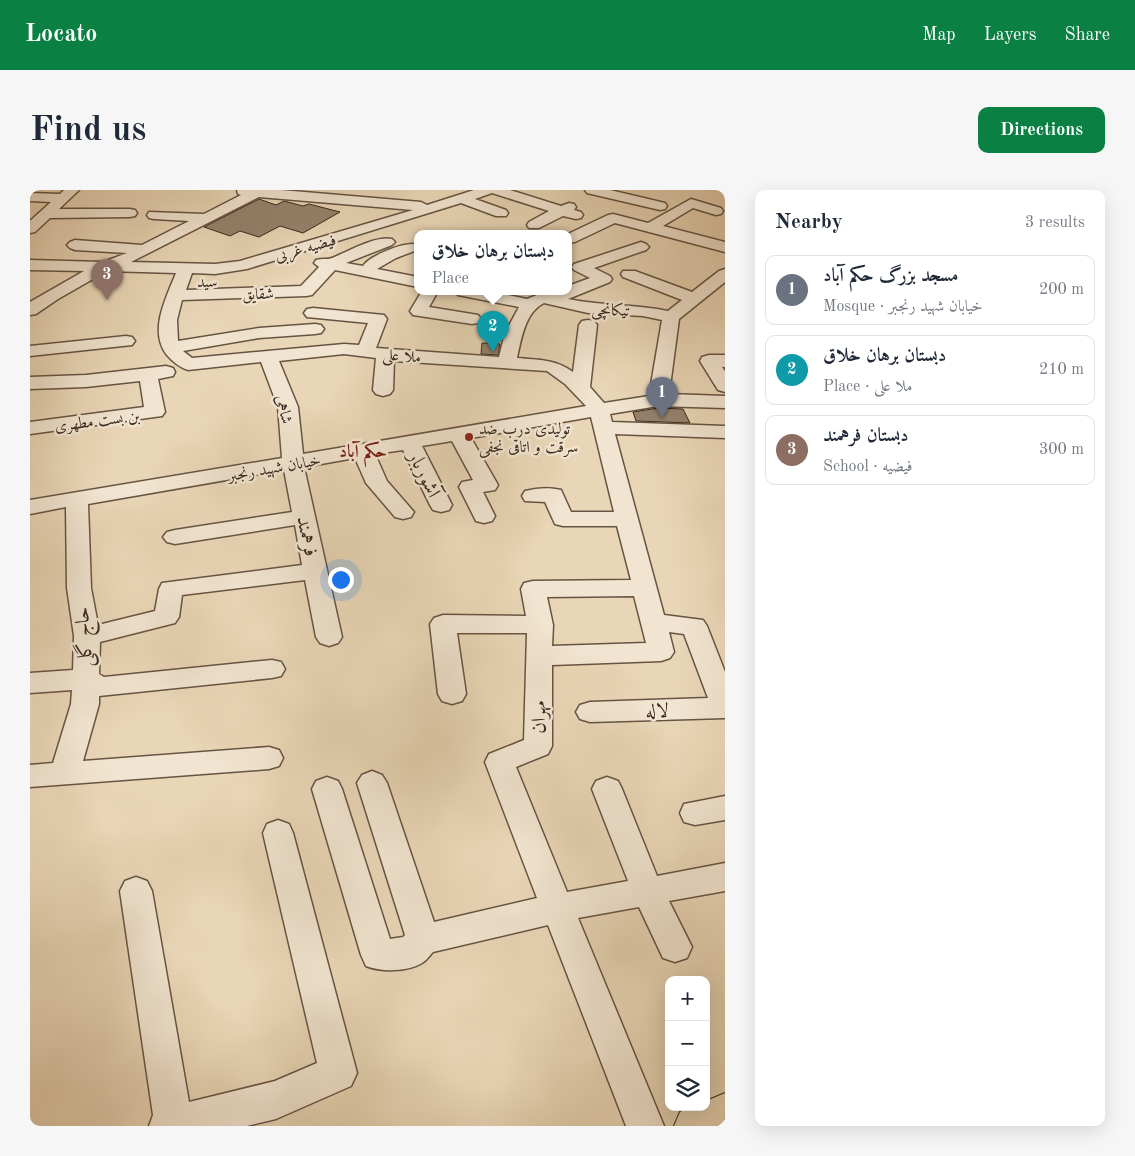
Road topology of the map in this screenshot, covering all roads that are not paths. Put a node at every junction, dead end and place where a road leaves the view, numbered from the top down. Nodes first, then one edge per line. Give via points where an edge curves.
1 (232, 190) edge
2 (488, 190) edge
3 (495, 190) edge
4 (592, 190) edge
5 (690, 190) edge
6 (258, 191) edge
7 (415, 192) dead end
8 (68, 194) edge
9 (612, 195) junction
10 (30, 198) edge
11 (462, 198) junction
12 (369, 202) junction
13 (599, 205) dead end
14 (660, 206) junction
15 (434, 207) junction
16 (716, 211) dead end
17 (130, 213) dead end
18 (501, 213) dead end
19 (154, 215) dead end
20 (203, 218) junction
21 (36, 221) edge
22 (632, 223) junction
23 (534, 225) dead end
24 (146, 228) dead end
25 (650, 228) junction
26 (178, 232) junction
27 (572, 238) edge
28 (387, 242) dead end
29 (75, 245) dead end
30 (412, 247) dead end
31 (641, 247) dead end
32 (725, 247) edge
33 (146, 250) junction
34 (282, 253) junction
35 (116, 264) junction
36 (329, 265) junction
37 (362, 271) junction
38 (629, 274) dead end
39 (725, 274) edge
40 (262, 280) dead end
41 (414, 281) edge
42 (181, 282) junction
43 (572, 290) edge
44 (38, 291) edge
45 (428, 295) edge
46 (487, 295) edge
47 (562, 295) edge
48 (694, 299) junction
49 (552, 300) junction
50 (529, 304) junction
51 (671, 317) junction
52 (472, 319) dead end
53 (588, 325) dead end
54 (126, 341) dead end
55 (171, 348) junction
56 (30, 351) edge
57 (365, 352) junction
58 (385, 354) junction
59 (268, 356) junction
60 (725, 361) edge
61 (507, 363) junction
62 (188, 364) junction
63 (148, 374) junction
64 (30, 383) edge
65 (725, 386) edge
66 (581, 387) junction
67 (383, 390) dead end
68 (658, 400) junction
69 (725, 402) edge
70 (606, 419) junction
71 (30, 428) edge
72 (725, 432) edge
73 (459, 435) junction
74 (410, 443) junction
75 (364, 451) junction
76 (293, 463) junction
77 (533, 496) dead end
78 (77, 500) junction
79 (440, 506) dead end
80 (30, 507) edge
81 (403, 512) dead end
82 (484, 516) dead end
83 (304, 517) junction
84 (627, 519) junction
85 (175, 537) dead end
86 (316, 571) junction
87 (644, 588) junction
88 (653, 622) junction
89 (540, 625) junction
90 (87, 636) junction
91 (330, 637) dead end
92 (539, 656) junction
93 (715, 656) edge
94 (272, 669) dead end
95 (86, 679) junction
96 (30, 683) edge
97 (452, 694) dead end
98 (725, 707) edge
99 (590, 712) dead end
100 (269, 758) dead end
101 (65, 772) junction
102 (30, 776) edge
103 (372, 783) dead end
104 (326, 789) dead end
105 (607, 789) dead end
106 (725, 808) edge
107 (695, 813) dead end
108 (278, 833) dead end
109 (725, 877) edge
110 (136, 891) dead end
111 (648, 892) junction
112 (558, 908) junction
113 (423, 939) junction
114 (675, 947) dead end
115 (725, 1114) edge
116 (171, 1125) edge
117 (645, 1126) edge
118 (694, 1126) edge

1 - 6 street
2 - 11 street, فیضیه غربی
3 - 23 street via 568,211
4 - 9 street
5 - 14 street
6 - 12 street
6 - 20 street
7 - 12 street
8 - 10 street
8 - 21 street
9 - 13 street
9 - 14 street
11 - 15 street, فیضیه غربی
11 - 18 street
12 - 15 street
14 - 22 street
15 - 34 street, فیضیه غربی
16 - 25 street via 691,203
17 - 21 street
19 - 20 street
20 - 26 street
22 - 25 street
22 - 27 street via 613,218
24 - 26 street
25 - 32 street
26 - 33 street
28 - 36 street, شقایق via 351,253
29 - 33 street
30 - 37 street
31 - 43 street via 580,267 604,278
33 - 35 street
34 - 36 street
34 - 42 street, فیضیه غربی via 240,266 215,269
35 - 42 street, فیضیه غربی
35 - 44 street
35 - 44 street, فیضیه غربی
35 - 44 street via 109,274
36 - 37 street
36 - 42 street, شقایق via 306,291
37 - 41 street
38 - 48 street
39 - 48 street
40 - 42 street, سید
42 - 55 street via 170,306 167,327
45 - 52 street via 418,311
46 - 50 street, تیکانچی
47 - 49 street
48 - 51 street
49 - 50 street, تیکانچی via 542,298
49 - 51 street, تیکانچی via 588,308 643,310
50 - 61 street via 514,333
51 - 68 street
53 - 66 street
54 - 56 street
55 - 57 street via 314,321 378,319
55 - 62 street via 179,359
57 - 58 street, ملا علی
57 - 59 street, ملا علی via 344,349
58 - 61 street, ملا علی
58 - 67 street
59 - 62 street, ملا علی
59 - 76 street, شاهی via 288,407
60 - 65 street via 709,361
61 - 66 street, ملا علی via 551,366 567,374
62 - 63 street, ملا علی via 182,370
63 - 64 street, ملا علی
63 - 71 street, بن بست مطهری via 155,412
66 - 70 street, ملا علی
68 - 69 street, خیابان شهید رنجبر
68 - 70 street, خیابان شهید رنجبر
70 - 72 street
70 - 73 street, خیابان شهید رنجبر
70 - 84 street
73 - 74 street, خیابان شهید رنجبر
73 - 82 street via 487,485 470,487
74 - 75 street, خیابان شهید رنجبر
74 - 79 street, آشوربار
75 - 76 street, خیابان شهید رنجبر
75 - 81 street via 377,483
76 - 78 street, خیابان شهید رنجبر
76 - 83 street, فرهمند
77 - 84 street via 553,495 563,519
78 - 80 street, خیابان شهید رنجبر
78 - 90 street, حاج گلی via 79,588
83 - 85 street
83 - 86 street, فرهمند
84 - 87 street
86 - 90 street via 170,589 166,617
86 - 91 street, فرهمند
87 - 88 street
87 - 89 street via 533,589
88 - 92 street via 661,652
88 - 93 street via 694,626
89 - 92 street
89 - 97 street via 443,624
90 - 95 street, حاج گلی
92 - 112 street, مهران via 538,746 499,762
93 - 98 street
94 - 95 street via 101,687
95 - 96 street
95 - 101 street, حاج گلی via 85,704
98 - 99 street, لاله
100 - 101 street
101 - 102 street
103 - 113 street
104 - 113 street via 378,955 411,952
105 - 111 street
106 - 107 street
108 - 116 street via 338,1073 276,1100
109 - 111 street
110 - 116 street
111 - 112 street
111 - 114 street
112 - 113 street
112 - 117 street, مهران
115 - 118 main road

